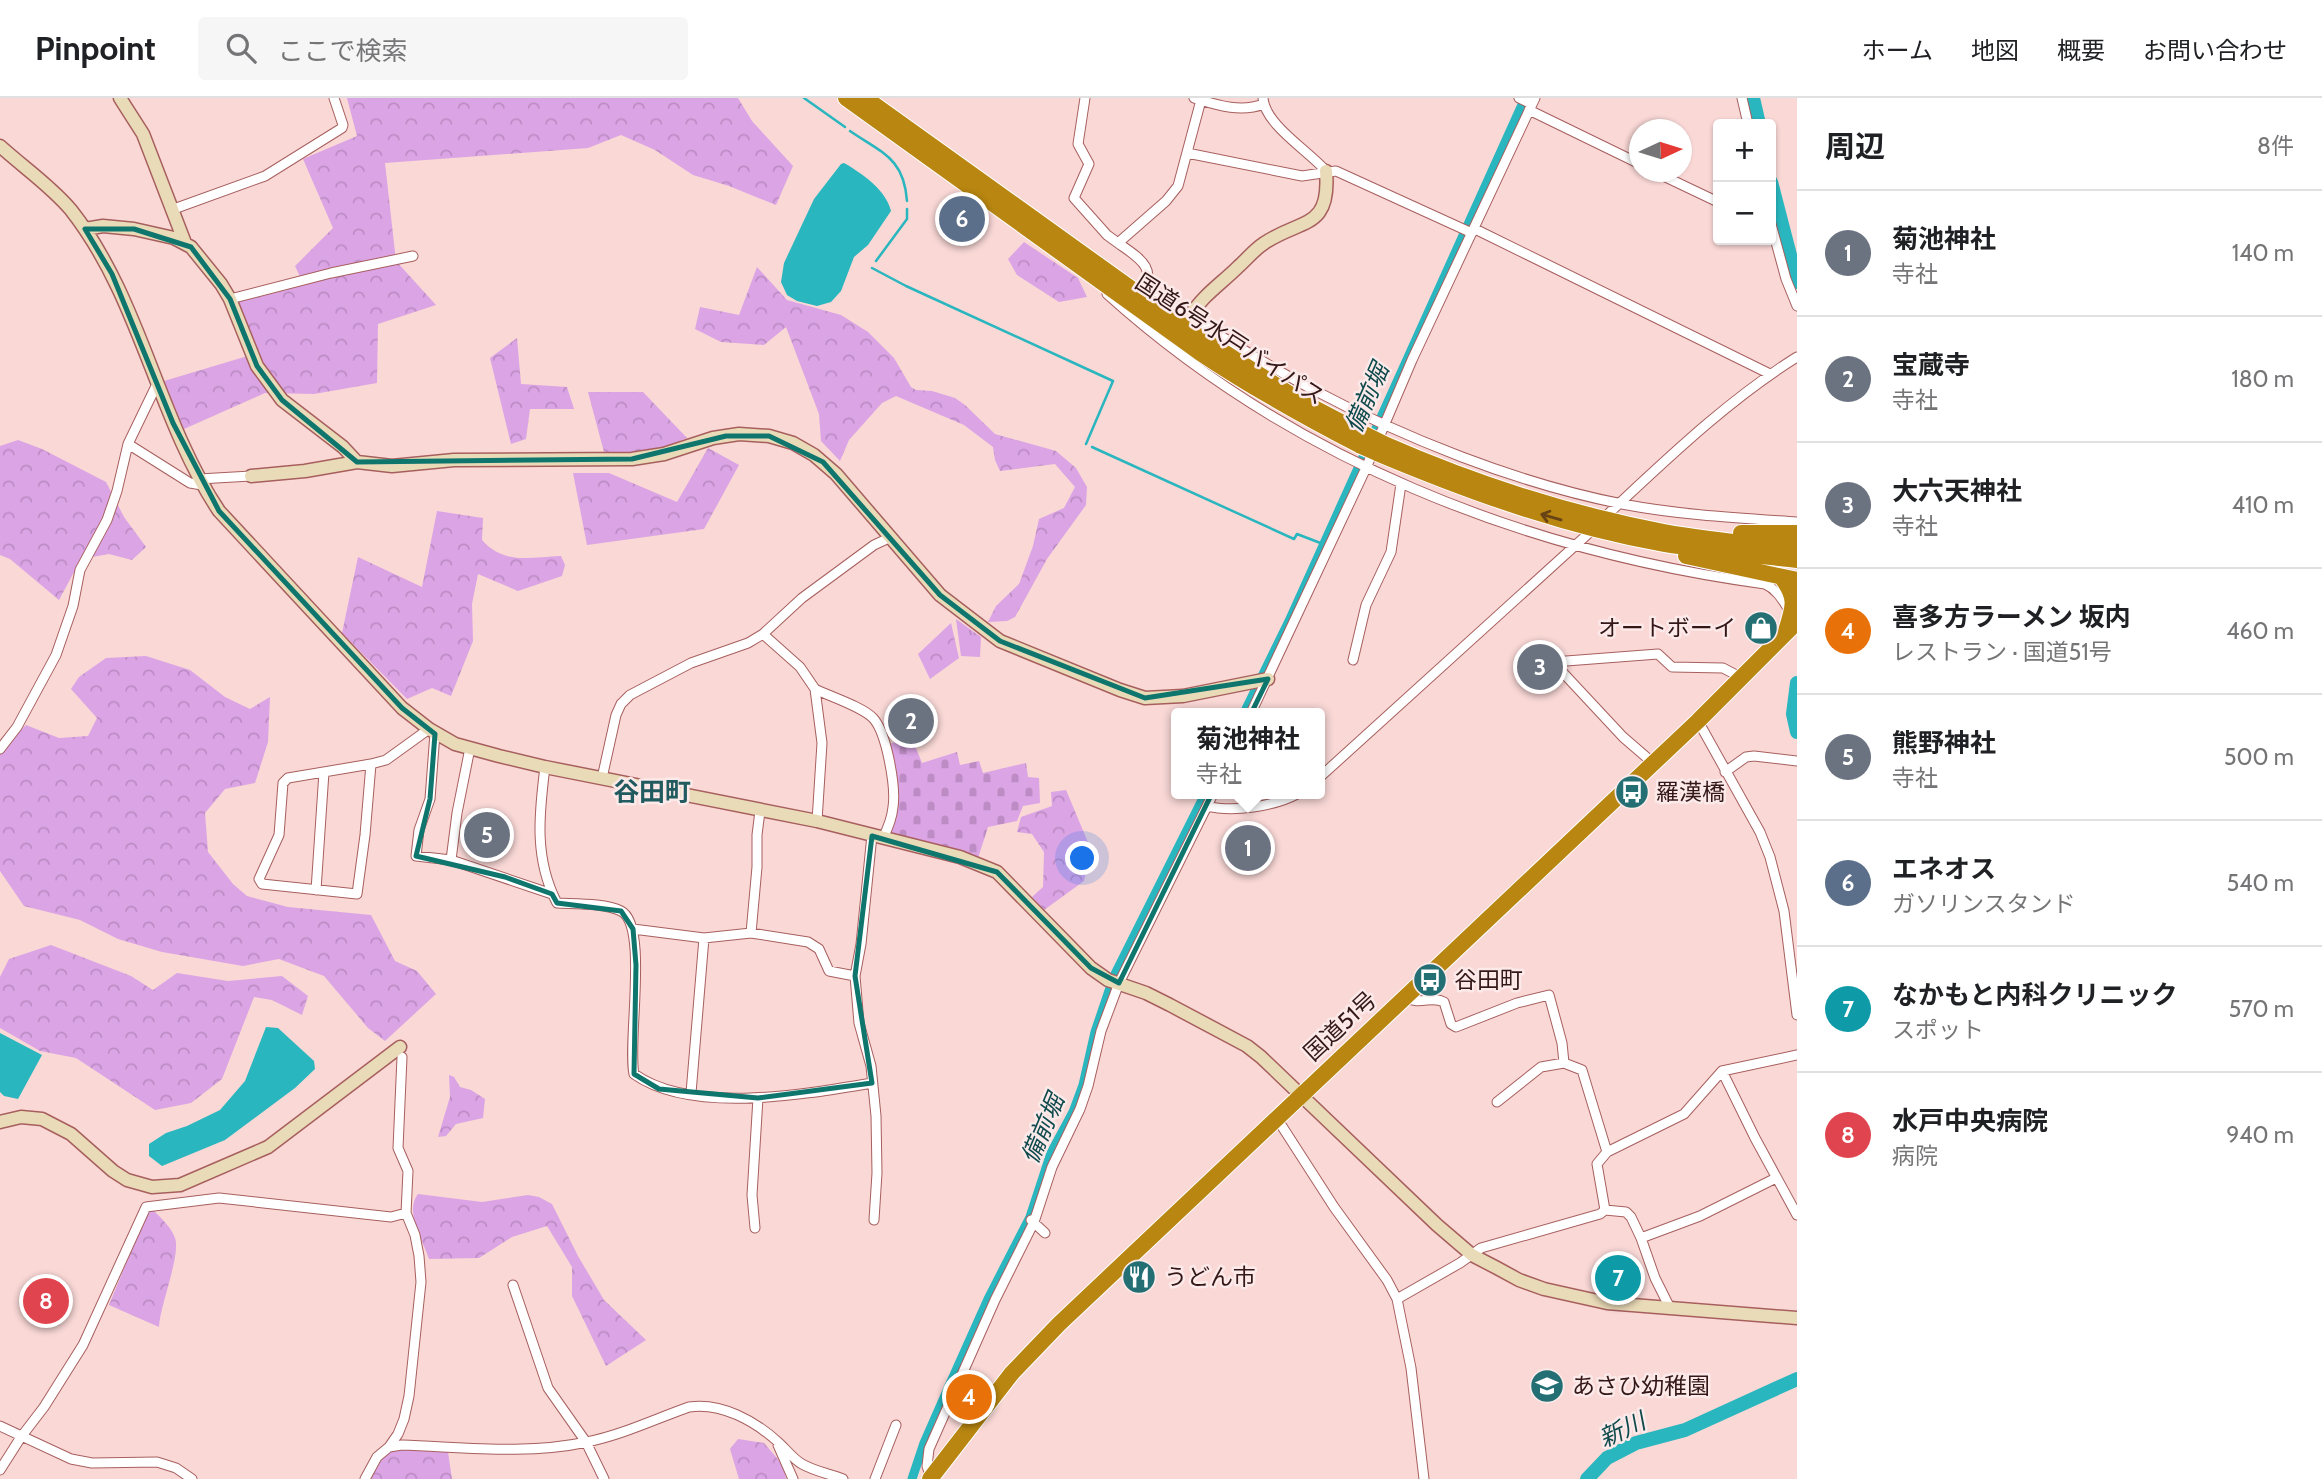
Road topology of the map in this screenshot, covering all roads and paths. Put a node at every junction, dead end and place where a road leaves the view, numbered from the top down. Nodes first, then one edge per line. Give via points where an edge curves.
1 (120, 98) edge
2 (334, 98) edge
3 (846, 98) edge
4 (865, 98) edge
5 (1085, 98) edge
6 (1742, 98) edge
7 (1198, 99) edge
8 (1263, 101) edge
9 (1527, 102) edge
10 (1747, 119) edge
11 (0, 146) edge
12 (1187, 152) junction
13 (1629, 158) edge
14 (1326, 171) junction
15 (1676, 182) edge
16 (1713, 200) edge
17 (171, 210) junction
18 (85, 229) junction
19 (1470, 231) junction
20 (185, 243) junction
21 (1118, 243) junction
22 (1776, 244) edge
23 (414, 256) dead end
24 (1070, 260) junction
25 (1142, 296) junction
26 (230, 299) junction
27 (1797, 306) edge
28 (1190, 316) junction
29 (1797, 357) edge
30 (1770, 374) junction
31 (157, 384) junction
32 (1380, 422) junction
33 (1364, 441) junction
34 (128, 444) junction
35 (1380, 448) junction
36 (357, 462) junction
37 (1361, 466) junction
38 (251, 476) joint
39 (200, 482) junction
40 (1401, 484) junction
41 (1620, 503) junction
42 (1614, 518) junction
43 (1797, 522) edge
44 (1588, 533) dead end
45 (1797, 533) edge
46 (889, 538) junction
47 (1641, 539) junction
48 (1577, 544) junction
49 (1797, 549) edge
50 (1797, 560) edge
51 (1790, 579) edge
52 (1791, 623) edge
53 (763, 634) junction
54 (1353, 660) dead end
55 (1742, 678) junction
56 (1261, 680) junction
57 (815, 689) junction
58 (1253, 708) edge
59 (1698, 721) junction
60 (432, 731) junction
61 (470, 748) junction
62 (0, 749) edge
63 (1797, 761) edge
64 (1653, 763) junction
65 (372, 764) junction
66 (545, 767) junction
67 (324, 772) junction
68 (1325, 772) edge
69 (1725, 772) junction
70 (602, 778) junction
71 (1210, 799) edge
72 (1285, 799) edge
73 (1207, 806) junction
74 (760, 811) junction
75 (817, 821) junction
76 (878, 837) junction
77 (451, 860) junction
78 (316, 890) junction
79 (552, 894) junction
80 (633, 929) junction
81 (751, 933) junction
82 (704, 938) junction
83 (855, 975) junction
84 (1114, 981) junction
85 (1404, 997) junction
86 (1797, 1014) edge
87 (401, 1052) joint
88 (1797, 1055) edge
89 (1564, 1063) junction
90 (1722, 1071) junction
91 (872, 1083) junction
92 (691, 1093) junction
93 (1301, 1094) junction
94 (758, 1098) junction
95 (1497, 1102) dead end
96 (1276, 1117) junction
97 (0, 1122) edge
98 (1607, 1152) junction
99 (1776, 1178) junction
100 (1605, 1210) junction
101 (406, 1213) junction
102 (1797, 1215) edge
103 (874, 1220) dead end
104 (1032, 1221) junction
105 (755, 1228) dead end
106 (1045, 1234) dead end
107 (1641, 1238) junction
108 (1472, 1255) junction
109 (513, 1284) dead end
110 (1397, 1299) junction
111 (1670, 1308) junction
112 (1797, 1318) edge
113 (0, 1426) edge
114 (897, 1426) dead end
115 (21, 1437) junction
116 (586, 1442) junction
117 (778, 1442) junction
118 (389, 1447) junction
119 (0, 1471) edge
120 (930, 1478) edge
121 (192, 1479) edge
122 (365, 1479) edge
123 (604, 1479) edge
124 (793, 1479) edge
125 (843, 1479) edge
126 (875, 1479) edge
127 (1424, 1479) edge

1 - 17 street via 143,134
2 - 17 street via 342,128 265,176
3 - 24 highway, 国道6号水戸バイパス
4 - 25 highway, 国道6号水戸バイパス
5 - 21 street via 1078,144 1089,164 1074,198
6 - 10 street
7 - 8 street via 1244,109
7 - 12 street
8 - 14 street via 1293,141
9 - 13 street
9 - 19 street
11 - 18 street via 55,193
12 - 14 street via 1302,176
12 - 21 street via 1172,195
14 - 19 street
14 - 28 street via 1327,197 1314,218 1261,245 1206,295
15 - 16 street
17 - 20 street
18 - 20 street via 134,229
18 - 31 street via 112,274
19 - 30 street
19 - 32 street
20 - 26 street
21 - 25 street via 1147,268 1148,286
22 - 27 street
23 - 26 street
24 - 33 highway, 国道6号水戸バイパス via 1241,380 1306,418
24 - 37 street via 1122,308 1209,375
25 - 28 street via 1153,295
25 - 33 highway, 国道6号水戸バイパス via 1243,367
26 - 36 street via 257,366 282,400
28 - 32 street via 1307,387
29 - 30 street
30 - 41 street
31 - 34 street
31 - 39 street
32 - 37 street
32 - 41 street via 1522,477
33 - 35 highway, 国道6号水戸バイパス, bridge
34 - 39 street via 190,483
34 - 62 street via 107,520 80,570 55,655 17,727
35 - 42 highway, 国道6号水戸バイパス via 1489,485
47 -> 35 highway, 国道6号水戸バイパス via 1490,498
36 - 38 street
36 - 46 street via 393,466 454,460 632,459 726,436 769,436 793,443 836,474
37 - 40 street
37 - 56 street
38 - 39 street
39 - 60 street via 219,511 318,619 402,708
40 - 48 street
40 - 54 street via 1391,552 1366,605
41 - 42 street
41 - 43 street via 1683,514
42 - 45 highway via 1726,533
42 - 49 highway, 国道6号水戸バイパス via 1713,539
44 - 48 street
46 - 53 street via 802,598
46 - 56 street via 940,595 987,633 1120,691 1145,698 1172,697
47 - 50 highway, 国道6号水戸バイパス
47 - 51 highway via 1666,551
48 - 52 street via 1680,572 1765,584 1779,594
48 - 68 street
51 - 52 highway via 1796,598
52 - 55 highway, 国道51号
53 - 57 street via 800,667
53 - 70 street via 691,663 625,699 614,722
55 - 59 highway, 国道51号
55 - 64 street via 1723,668 1672,667 1658,654 1553,662
56 - 58 street
57 - 75 street via 822,743
57 - 76 street via 865,712 883,736 894,805 890,822
59 - 64 highway, 国道51号
59 - 69 street
60 - 61 street
60 - 65 street
60 - 77 street via 430,799 416,856
61 - 66 street
61 - 77 street
63 - 69 street via 1746,757
64 - 85 highway, 国道51号
65 - 67 street
65 - 78 street via 357,894
66 - 70 street
66 - 79 street via 540,847
67 - 78 street
67 - 78 street via 288,778 283,783 279,835 260,879 262,884
69 - 86 street via 1760,832 1778,883
70 - 74 street
71 - 73 street
72 - 73 street via 1273,804
73 - 84 street
74 - 75 street
74 - 81 street
75 - 76 street
76 - 83 street
76 - 84 street via 960,856 998,872 1091,968
77 - 79 street
79 - 80 street via 557,903 621,911
80 - 82 street
80 - 92 street via 634,1074 659,1088
81 - 82 street
81 - 83 street via 808,942 820,949 829,971
82 - 92 street
83 - 91 street via 859,1023
84 - 93 street via 1247,1046
84 - 104 street via 1084,1097
85 - 89 street via 1420,1003 1439,999 1456,1027 1549,995
85 - 93 highway, 国道51号
87 - 97 street via 268,1146 180,1185 152,1187 127,1180 71,1134 42,1119
87 - 101 street via 398,1147 408,1171
88 - 90 street
89 - 95 street via 1541,1068
89 - 98 street via 1582,1070
90 - 98 street via 1684,1114
90 - 99 street
91 - 94 street
91 - 103 street via 877,1173
92 - 94 street
93 - 96 highway, 国道51号
93 - 108 street
94 - 105 street via 752,1195
96 - 110 street
96 - 120 highway, 国道51号 via 1012,1373
98 - 100 street via 1597,1164
99 - 102 street
99 - 107 street via 1700,1216
100 - 107 street via 1626,1212
100 - 108 street via 1481,1248
101 - 115 street via 390,1217 219,1198 146,1207 83,1345
101 - 118 street via 415,1235 421,1282 409,1396 404,1419
104 - 106 street
104 - 120 street via 929,1449
107 - 111 street
108 - 110 street
108 - 111 street via 1519,1280 1571,1297
109 - 116 street via 548,1388
110 - 127 street via 1411,1368
111 - 112 street
113 - 115 street
114 - 126 street
115 - 119 street
115 - 121 street via 71,1458 92,1463 166,1464
116 - 117 street via 699,1405 744,1418
116 - 118 street via 533,1448
116 - 123 street
117 - 124 street
117 - 125 street via 800,1463
118 - 122 street via 377,1457

